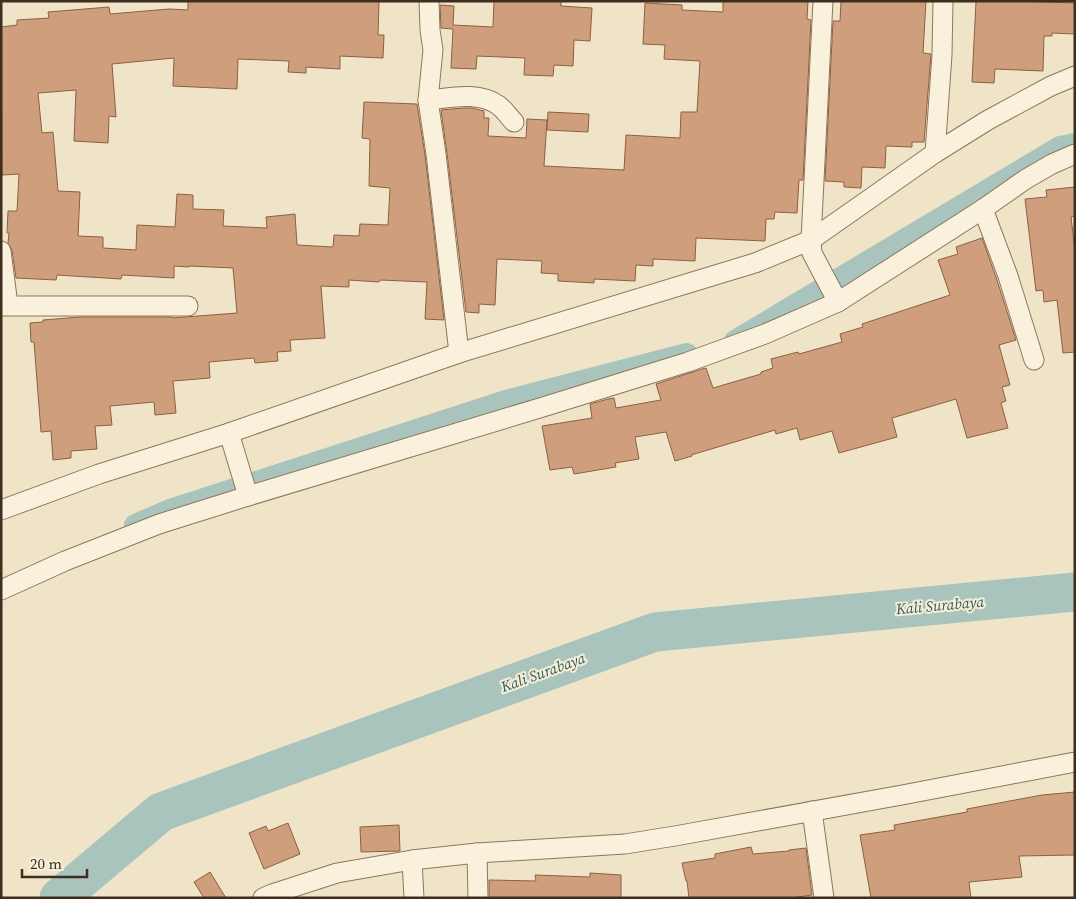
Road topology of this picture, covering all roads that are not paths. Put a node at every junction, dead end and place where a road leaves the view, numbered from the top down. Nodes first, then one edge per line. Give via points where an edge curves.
1 (429, 1) edge
2 (823, 1) edge
3 (943, 1) edge
4 (1075, 76) edge
5 (428, 100) junction
6 (514, 122) dead end
7 (935, 152) junction
8 (1075, 154) edge
9 (983, 209) junction
10 (811, 246) junction
11 (1, 251) edge
12 (836, 299) junction
13 (4, 306) edge
14 (188, 306) dead end
15 (459, 353) junction
16 (1034, 360) dead end
17 (230, 438) junction
18 (247, 493) junction
19 (1, 510) edge
20 (1, 590) edge
21 (1075, 762) edge
22 (812, 811) junction
23 (477, 853) junction
24 (412, 860) junction
25 (263, 898) edge
26 (414, 898) edge
27 (478, 898) edge
28 (824, 898) edge

1 - 5 street via 432,50
2 - 10 street
3 - 7 street
4 - 7 street via 988,120
5 - 6 street via 465,96 485,99 498,105
5 - 15 street
7 - 10 street
8 - 9 street via 1026,179
9 - 12 street
9 - 16 street
10 - 12 street
10 - 15 street
11 - 13 street
12 - 18 street via 765,334 688,362
13 - 14 street
15 - 17 street
17 - 18 street
17 - 19 street via 99,474
18 - 20 street via 65,561
21 - 22 street
22 - 23 street via 625,844
22 - 28 street
23 - 24 street
23 - 27 street
24 - 25 street via 337,873
24 - 26 street

